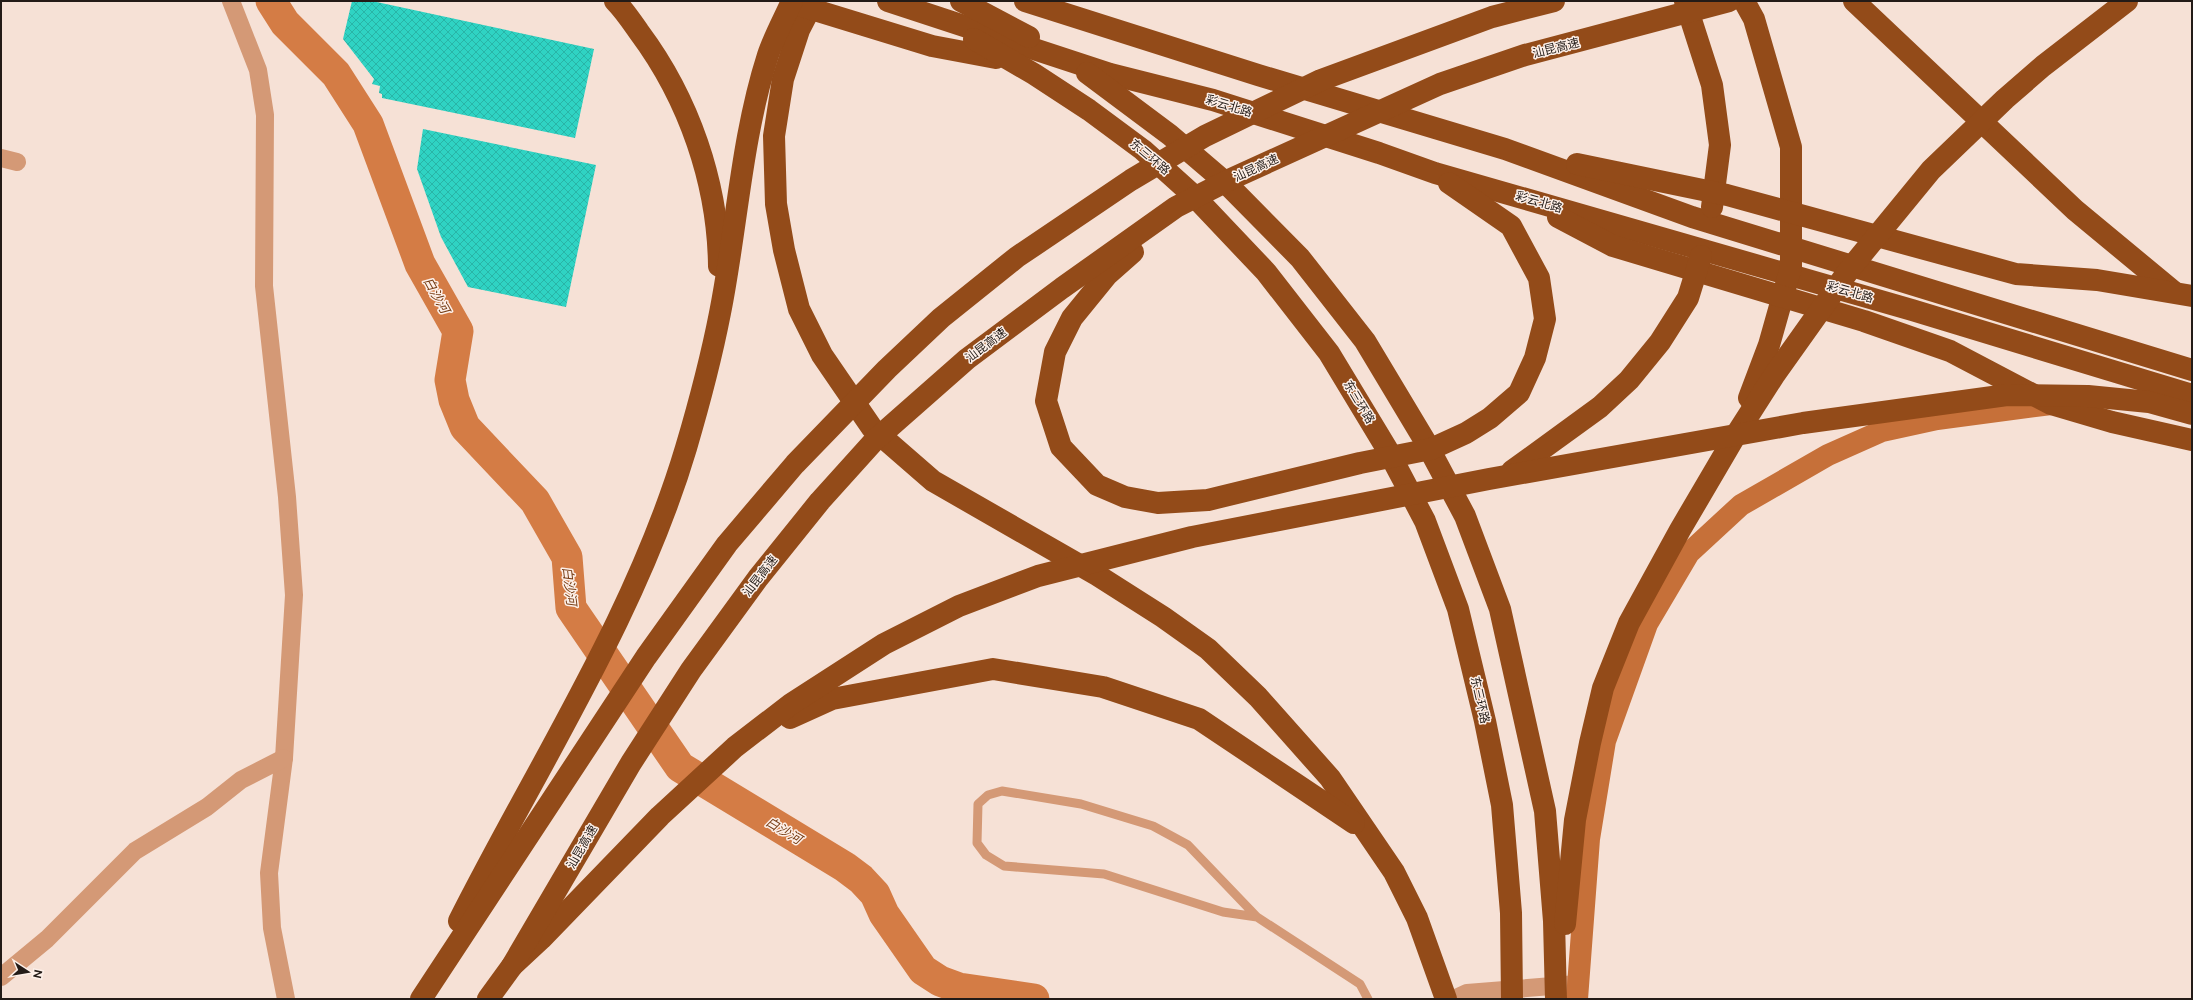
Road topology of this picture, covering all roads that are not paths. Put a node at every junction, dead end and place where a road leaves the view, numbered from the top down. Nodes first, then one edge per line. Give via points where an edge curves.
1 (231, 1) edge
2 (615, 1) edge
3 (784, 1) edge
4 (792, 1) edge
5 (814, 1) edge
6 (888, 1) edge
7 (893, 1) edge
8 (961, 1) edge
9 (1025, 1) edge
10 (1554, 1) edge
11 (1685, 1) edge
12 (1729, 1) edge
13 (1744, 1) edge
14 (1854, 1) edge
15 (2126, 1) edge
16 (1110, 74) junction
17 (1505, 149) junction
18 (1435, 173) junction
19 (1516, 195) junction
20 (1192, 199) junction
21 (2192, 296) edge
22 (2192, 307) edge
23 (720, 313) junction
24 (2192, 370) edge
25 (2192, 394) edge
26 (2051, 404) junction
27 (2192, 414) edge
28 (1734, 438) junction
29 (2192, 440) edge
30 (1506, 476) junction
31 (747, 738) junction
32 (284, 758) junction
33 (1366, 831) junction
34 (1257, 917) junction
35 (512, 966) junction
36 (1, 977) edge
37 (1577, 992) edge
38 (286, 999) edge
39 (420, 999) edge
40 (488, 999) edge
41 (1368, 999) edge
42 (1446, 999) edge
43 (1454, 999) edge
44 (1512, 999) edge
45 (1557, 999) edge

1 - 32 street via 258,70 265,115 264,286 287,497 294,595
2 - 23 highway via 652,50 678,94 697,141 713,201 719,252
3 - 16 highway via 932,46 1026,63
4 - 23 highway via 768,54 750,128
5 - 33 highway via 798,30 783,79 774,136 776,204 784,250 799,310 822,355 872,428 933,481 1097,575 1208,649 1258,697 1330,778
6 - 16 highway, 彩云北路
7 - 44 highway, 东三环路 via 975,39 1034,74 1143,150 1194,196 1266,272 1328,353 1387,449 1425,521 1458,609 1502,805 1511,913
8 - 45 highway via 1040,43 1088,74 1170,135 1225,182 1300,258 1365,341 1425,441 1465,516 1500,609 1545,810
9 - 17 highway, 彩云北路 via 1258,75
10 - 39 highway via 1492,17 1321,80 1205,136 1131,180 1017,257 940,318 795,464 727,544 663,634
11 - 30 highway via 1712,85 1720,145 1711,213 1688,298 1660,342 1629,380 1600,407
12 - 20 highway, 汕昆高速 via 1525,55 1440,84
13 - 28 highway via 1754,19 1791,147 1791,267 1769,345
14 - 22 highway via 2075,210
15 - 28 highway via 2010,94 1931,170 1849,270 1775,374
16 - 18 highway, 彩云北路 via 1213,100
17 - 21 highway via 1727,195 2016,274 2097,280
17 - 24 highway, 彩云北路 via 1692,217
18 - 19 highway, 彩云北路
18 - 20 highway via 1511,226 1539,278 1545,319 1536,358 1519,393 1490,418 1432,449 1360,463 1208,500 1158,503 1125,497 1097,485 1061,447 1046,401 1055,352 1072,318 1108,275
19 - 25 highway, 彩云北路
19 - 26 highway via 1613,246 1864,321 1950,351
20 - 35 highway, 汕昆高速 via 1176,207 967,358 875,440 820,501 758,578 690,670
23 - 39 highway via 703,389 685,452 654,537 627,599 566,722 499,842
26 - 29 highway via 2112,422
26 - 37 street via 1937,419 1882,431 1828,455 1741,505 1689,554 1647,624 1605,741 1589,839
27 - 30 highway via 2149,402 2088,396 2008,395 1795,424
28 - 45 highway via 1629,623 1603,688 1573,836
30 - 31 highway via 1192,537 1038,576 959,606 884,644 791,704
31 - 33 highway via 832,699 993,669 1103,687 1199,719
31 - 35 highway via 660,816
32 - 36 street via 242,780 207,807 135,851 47,939
32 - 38 street via 269,873 272,928
33 - 42 highway via 1394,872 1416,918
34 - 34 lane via 1188,846 1153,826 1081,804 1002,791 988,795 978,804 977,843 986,855 1004,866 1104,874 1223,912
34 - 41 lane via 1360,984
35 - 40 highway, 汕昆高速
37 - 43 street via 1467,993

